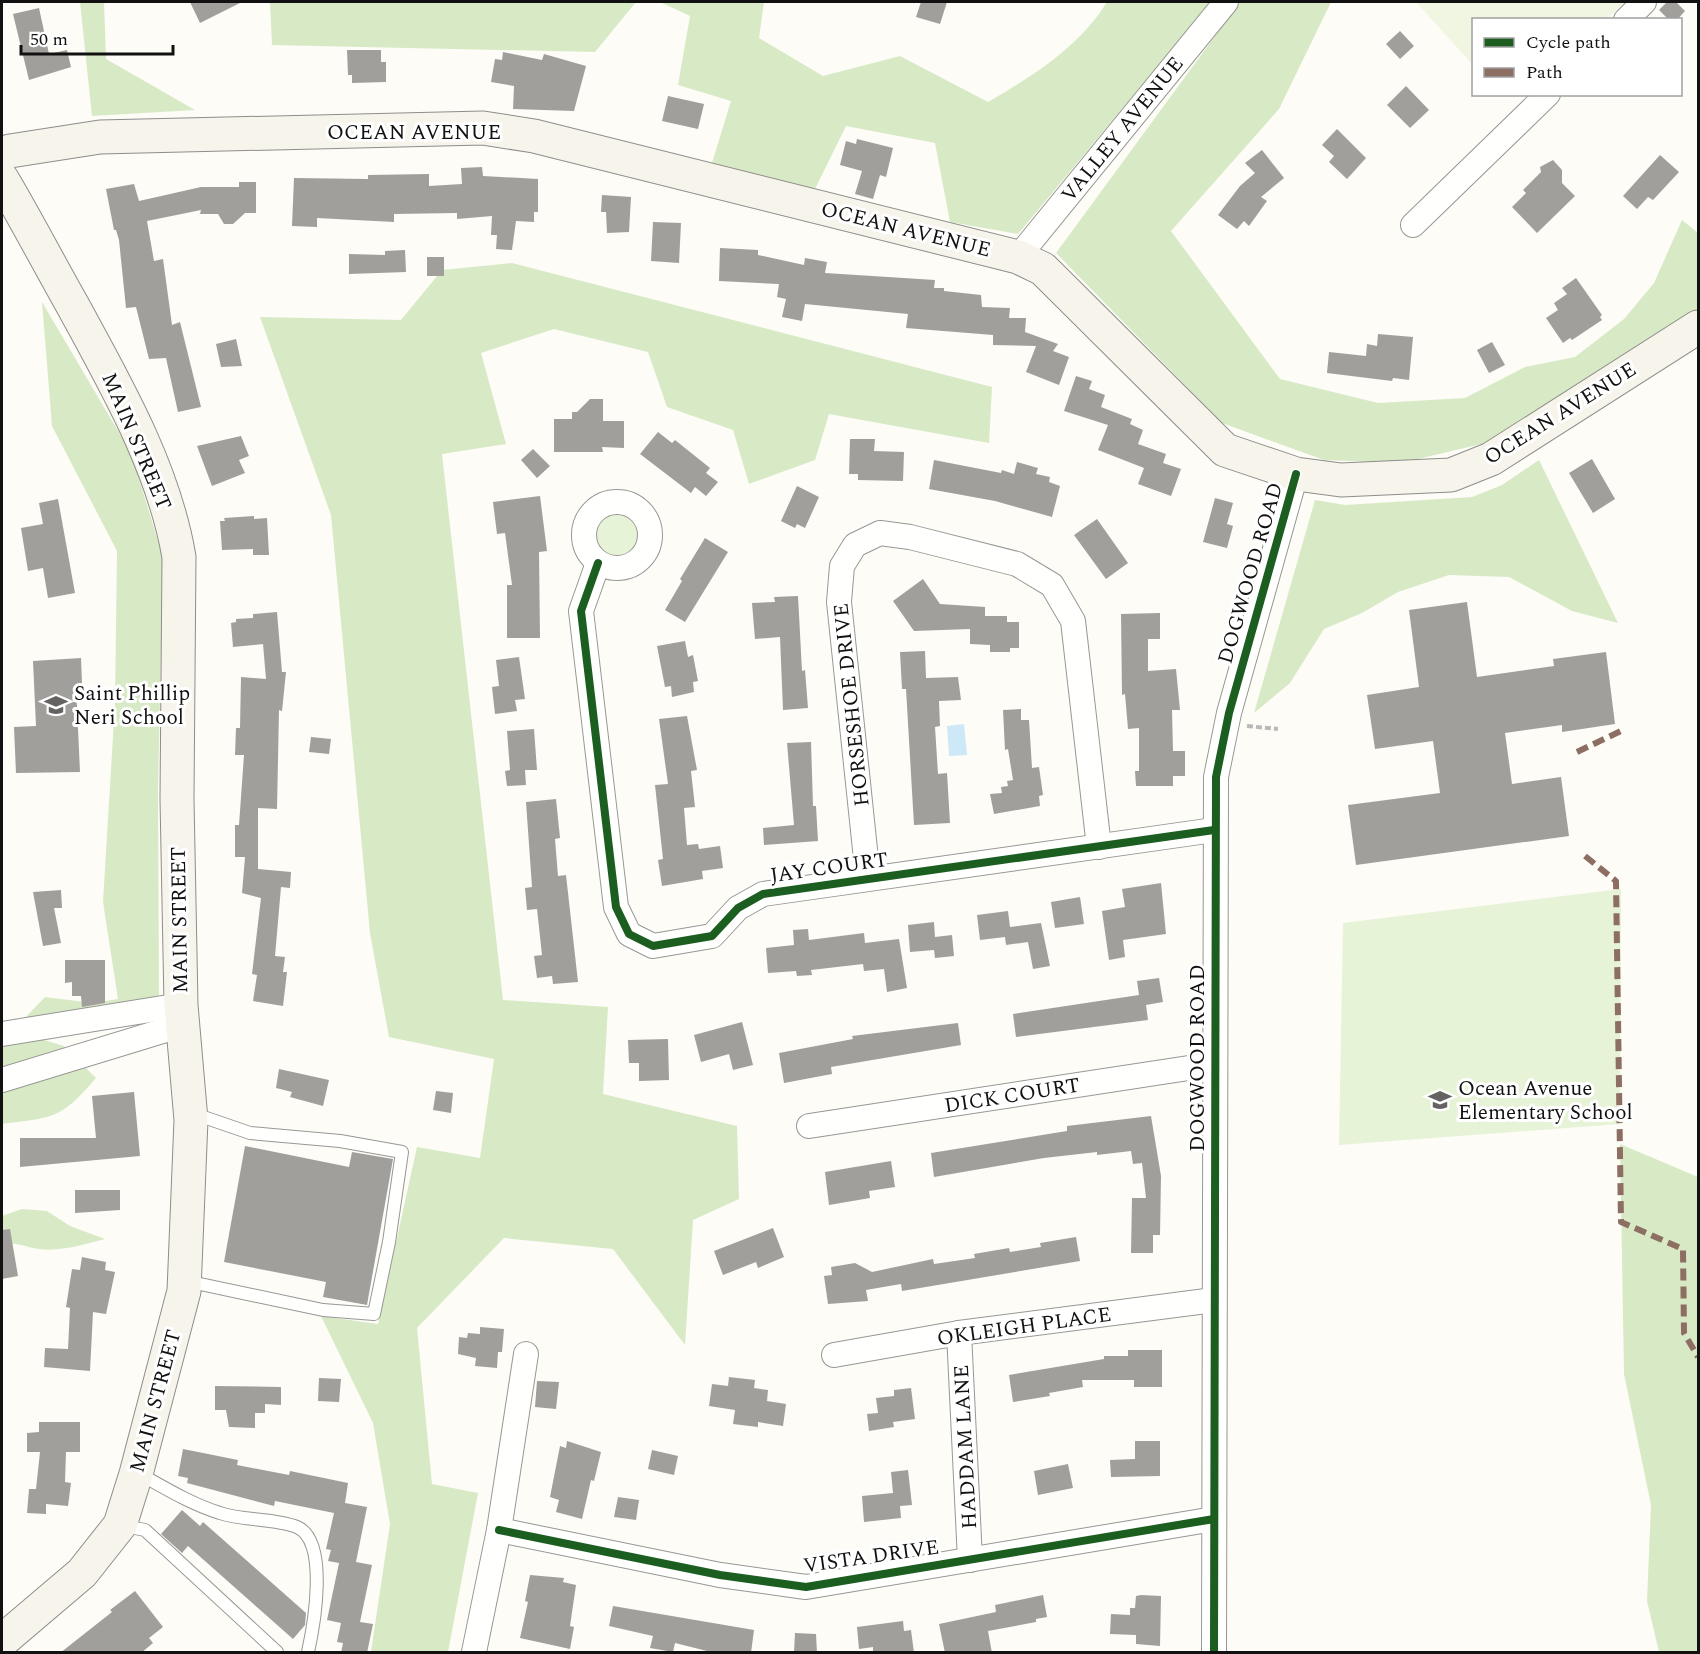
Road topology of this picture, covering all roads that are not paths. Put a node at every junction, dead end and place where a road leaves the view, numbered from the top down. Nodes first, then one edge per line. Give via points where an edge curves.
1 (1226, 2) edge
2 (1644, 2) edge
3 (1628, 18) edge
4 (1546, 96) edge
5 (2, 155) edge
6 (2, 179) edge
7 (1413, 225) dead end
8 (1018, 257) junction
9 (1698, 327) edge
10 (1296, 474) junction
11 (598, 562) dead end
12 (1214, 830) junction
13 (1099, 847) junction
14 (868, 878) junction
15 (182, 1015) junction
16 (2, 1034) edge
17 (1215, 1064) junction
18 (2, 1080) edge
19 (190, 1113) junction
20 (809, 1125) dead end
21 (185, 1281) junction
22 (1214, 1300) junction
23 (959, 1333) junction
24 (526, 1354) dead end
25 (834, 1355) dead end
26 (137, 1472) junction
27 (1214, 1519) junction
28 (120, 1525) junction
29 (499, 1530) junction
30 (970, 1560) junction
31 (2, 1641) edge
32 (278, 1653) edge
33 (308, 1653) edge
34 (474, 1653) edge
35 (1214, 1653) edge

1 - 8 street, VALLEY AVENUE
2 - 3 street
4 - 7 street
5 - 8 main road, OCEAN AVENUE via 100,137 483,128 534,136
6 - 15 main road, MAIN STREET via 129,412 175,535 179,557 177,798
8 - 10 main road, OCEAN AVENUE via 1043,269 1225,450
9 - 10 main road, OCEAN AVENUE via 1491,459 1451,475 1341,480
10 - 12 street, DOGWOOD ROAD via 1229,713 1216,777
11 - 14 street, JAY COURT via 581,611 616,908 629,934 653,946 712,936 738,908 764,894
12 - 13 street, JAY COURT
12 - 17 street, DOGWOOD ROAD
13 - 14 street, JAY COURT
13 - 14 street, HORSESHOE DRIVE via 1073,621 1052,585 1017,564 880,533 855,545 846,559 839,602
15 - 16 street
15 - 18 street
15 - 19 main road, MAIN STREET
17 - 20 street, DICK COURT
17 - 22 street, DOGWOOD ROAD
19 - 21 main road, MAIN STREET
19 - 21 lane via 250,1133 340,1141 402,1152 374,1314 323,1310
21 - 26 main road, MAIN STREET
22 - 23 street, OKLEIGH PLACE
22 - 27 street, DOGWOOD ROAD
23 - 25 street, OKLEIGH PLACE
23 - 30 street, HADDAM LANE
24 - 29 street
26 - 28 main road, MAIN STREET
26 - 33 lane via 178,1496 222,1514 298,1527 312,1543 315,1569 316,1618
27 - 30 street, VISTA DRIVE
27 - 35 street, DOGWOOD ROAD
28 - 31 main road, MAIN STREET via 82,1573
28 - 32 lane via 145,1530
29 - 30 street, VISTA DRIVE via 720,1575 806,1587
29 - 34 street

